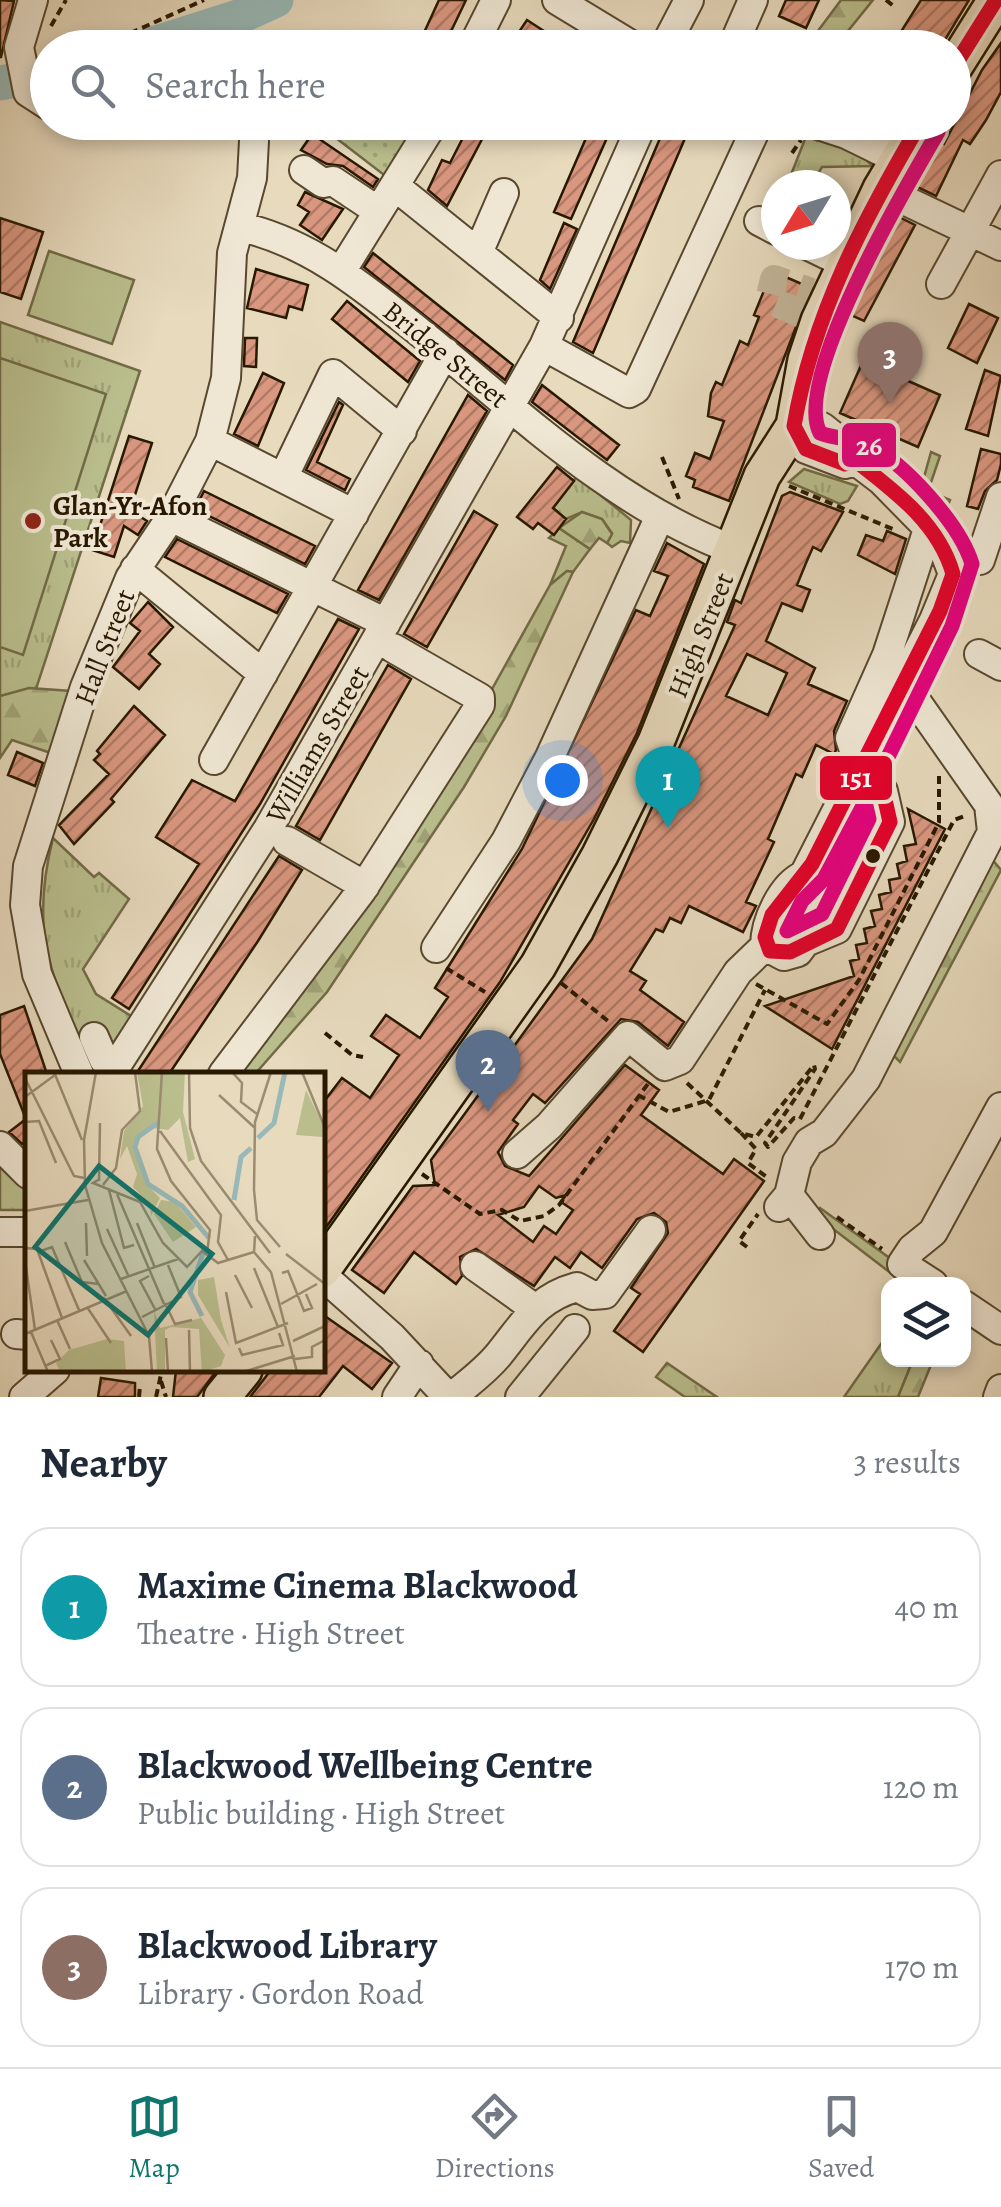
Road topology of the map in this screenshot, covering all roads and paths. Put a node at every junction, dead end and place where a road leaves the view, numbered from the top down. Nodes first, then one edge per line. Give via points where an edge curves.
1 (34, 0) edge
2 (204, 0) edge
3 (496, 0) edge
4 (689, 0) edge
5 (753, 0) edge
6 (886, 0) edge
7 (996, 0) edge
8 (565, 2) edge
9 (896, 8) dead end
10 (137, 30) edge
11 (481, 30) edge
12 (608, 30) edge
13 (673, 30) edge
14 (740, 30) edge
15 (971, 40) edge
16 (13, 44) edge
17 (30, 81) edge
18 (254, 140) edge
19 (423, 140) edge
20 (636, 140) edge
21 (751, 140) edge
22 (800, 140) edge
23 (853, 140) edge
24 (910, 140) edge
25 (792, 153) dead end
26 (304, 170) dead end
27 (890, 174) junction
28 (1001, 175) edge
29 (396, 187) junction
30 (504, 193) dead end
31 (378, 212) junction
32 (240, 226) junction
33 (972, 233) junction
34 (1001, 246) edge
35 (478, 253) junction
36 (838, 260) edge
37 (844, 263) junction
38 (342, 270) junction
39 (941, 284) dead end
40 (559, 318) junction
41 (544, 346) junction
42 (444, 352) junction
43 (509, 405) junction
44 (794, 426) junction
45 (402, 431) junction
46 (210, 441) junction
47 (662, 457) dead end
48 (283, 478) junction
49 (780, 482) dead end
50 (1001, 497) edge
51 (354, 514) junction
52 (171, 518) junction
53 (670, 522) junction
54 (925, 535) junction
55 (734, 550) junction
56 (951, 561) junction
57 (990, 563) edge
58 (135, 570) junction
59 (312, 586) junction
60 (390, 636) junction
61 (263, 674) junction
62 (899, 685) junction
63 (214, 760) dead end
64 (860, 763) junction
65 (939, 770) dead end
66 (979, 792) junction
67 (288, 841) dead end
68 (804, 875) junction
69 (365, 886) junction
70 (808, 940) junction
71 (765, 946) junction
72 (436, 948) joint
73 (554, 978) dead end
74 (765, 990) dead end
75 (782, 1000) dead end
76 (510, 1008) junction
77 (324, 1033) dead end
78 (628, 1036) junction
79 (94, 1037) dead end
80 (363, 1058) dead end
81 (665, 1066) junction
82 (113, 1071) edge
83 (78, 1072) edge
84 (225, 1072) edge
85 (638, 1094) junction
86 (708, 1100) junction
87 (1001, 1107) edge
88 (800, 1119) junction
89 (741, 1133) junction
90 (794, 1135) dead end
91 (0, 1146) edge
92 (517, 1154) dead end
93 (417, 1170) dead end
94 (25, 1171) edge
95 (764, 1175) dead end
96 (776, 1205) junction
97 (826, 1224) joint
98 (651, 1230) dead end
99 (746, 1247) dead end
100 (902, 1264) junction
101 (475, 1266) dead end
102 (325, 1268) edge
103 (325, 1275) edge
104 (922, 1277) edge
105 (534, 1308) junction
106 (971, 1310) edge
107 (575, 1329) dead end
108 (1001, 1330) edge
109 (419, 1364) junction
110 (53, 1372) edge
111 (162, 1372) edge
112 (242, 1372) edge
113 (161, 1381) junction
114 (140, 1386) dead end
115 (1001, 1389) edge
116 (24, 1397) edge
117 (139, 1397) edge
118 (156, 1397) edge
119 (166, 1397) edge
120 (222, 1397) edge
121 (397, 1397) edge
122 (450, 1397) edge
123 (520, 1397) edge
124 (998, 1397) edge

1 - 16 street
2 - 10 path
3 - 11 street
4 - 13 street
5 - 14 street
6 - 9 path
7 - 15 main road
8 - 12 street
16 - 17 street
18 - 32 street
19 - 29 street
20 - 40 street, Williams Street
21 - 41 street via 636,389 629,394
22 - 25 path
23 - 27 street
24 - 27 main road, High Street
26 - 31 street
27 - 33 street
27 - 37 main road, High Street
28 - 33 street
29 - 31 street
29 - 35 street
30 - 35 street
31 - 38 street
32 - 38 street, Bridge Street
32 - 46 street, Hall Street via 227,302 226,378
33 - 34 street
33 - 39 street
35 - 40 street
36 - 37 street
37 - 44 main road, High Street via 815,306
38 - 42 street, Bridge Street
40 - 41 street, Williams Street
41 - 43 street, Williams Street
42 - 43 street, Bridge Street
42 - 45 street
43 - 53 street, Bridge Street via 622,494
43 - 60 street, Williams Street
44 - 54 street via 806,448 856,462 881,480
44 - 55 main road, High Street via 762,476
45 - 48 street via 333,374
45 - 51 street
46 - 48 street
46 - 52 street, Hall Street
47 - 53 path via 685,514
48 - 51 street
49 - 54 path
50 - 57 street
51 - 59 street
52 - 58 street, Hall Street
52 - 59 street
53 - 55 street, Bridge Street
53 - 72 street via 524,808
54 - 56 street
54 - 64 street via 887,655 850,738
55 - 76 main road, High Street via 656,742 570,912
56 - 57 street
56 - 62 street via 950,586
58 - 61 street
58 - 83 street, Hall Street via 86,687 28,866 25,905 37,974
59 - 60 street
59 - 61 street
60 - 69 street via 480,698 480,705
60 - 82 street, Williams Street
61 - 63 street
62 - 64 street
62 - 66 street via 909,690
64 - 68 street
64 - 70 street via 883,791 890,822 838,929
65 - 75 path via 939,822 860,980 827,1024
66 - 88 path via 968,798 967,816 954,820
66 - 96 street via 992,814 987,845 866,1079 796,1162
67 - 69 street
68 - 70 street via 812,922
68 - 71 street via 792,880 769,920
69 - 84 street
70 - 71 street via 784,956
71 - 81 street via 745,962 733,1001 680,1060
72 - 76 path via 436,962
73 - 78 path
74 - 86 path
76 - 102 main road, High Street
77 - 80 path
78 - 81 street
78 - 92 street
79 - 82 street
81 - 85 path
81 - 86 path
85 - 86 path via 669,1112
85 - 93 path via 560,1205 544,1216 520,1221 502,1210 480,1214
86 - 89 path
87 - 100 street via 933,1232
88 - 89 path via 768,1147 814,1064 756,1137
88 - 90 path
89 - 95 path via 756,1149 748,1163
91 - 94 street
96 - 97 street
96 - 99 path via 739,1241
97 - 100 path
98 - 105 street via 605,1294 592,1296 577,1287
100 - 104 street
101 - 105 street
103 - 109 street
105 - 122 street via 498,1357
106 - 108 street
107 - 123 street
109 - 121 street
109 - 122 street
110 - 116 street
111 - 113 path
112 - 120 main road
113 - 118 path
113 - 119 path
114 - 117 path
115 - 124 street

